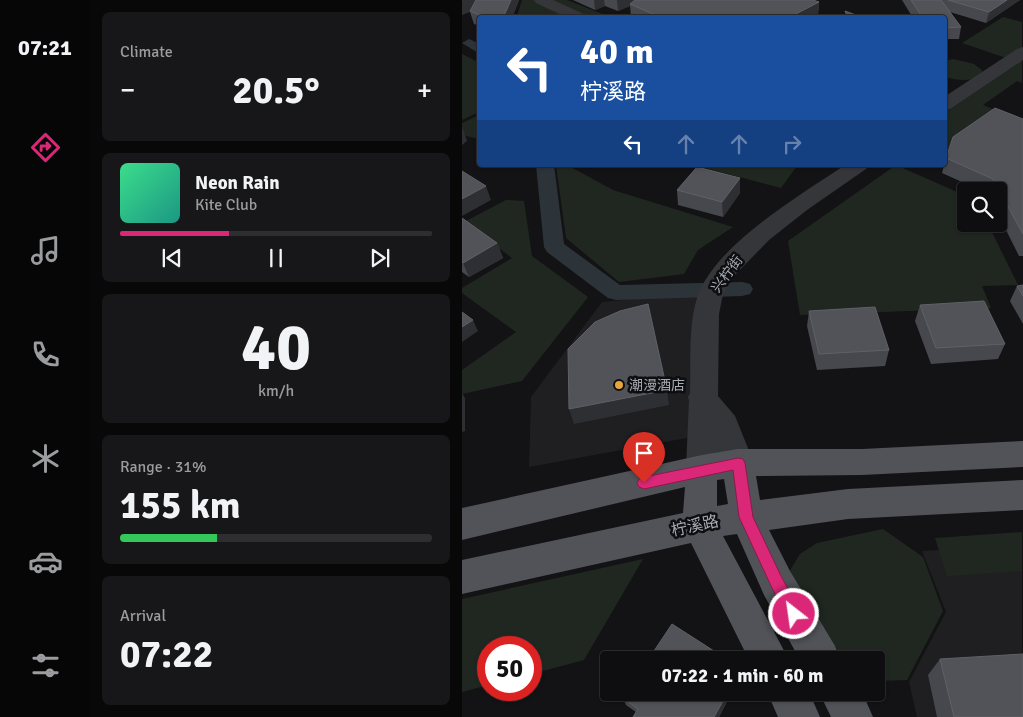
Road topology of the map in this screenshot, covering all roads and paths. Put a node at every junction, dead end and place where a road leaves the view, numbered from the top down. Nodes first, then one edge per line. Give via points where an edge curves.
1 (541, 0) edge
2 (574, 15) edge
3 (1022, 52) edge
4 (947, 103) edge
5 (856, 167) edge
6 (702, 397) junction
7 (1022, 454) edge
8 (738, 463) junction
9 (702, 470) junction
10 (1022, 495) edge
11 (746, 517) junction
12 (462, 524) edge
13 (699, 525) junction
14 (462, 577) edge
15 (765, 651) edge
16 (816, 651) edge
17 (792, 701) edge
18 (844, 701) edge
19 (800, 717) edge
20 (853, 717) edge

1 - 2 street
3 - 4 street
5 - 6 street, 兴柠街 via 754,241 713,289 706,314
6 - 8 street via 724,425
6 - 9 street, 兴柠街
7 - 8 main road via 862,462
8 - 9 main road
8 - 11 main road
9 - 12 main road
9 - 13 main road
10 - 11 main road, 柠溪路 via 848,504
11 - 13 main road, 柠溪路
11 - 16 main road via 777,583
13 - 14 main road, 柠溪路
13 - 15 main road
17 - 19 main road
18 - 20 main road

